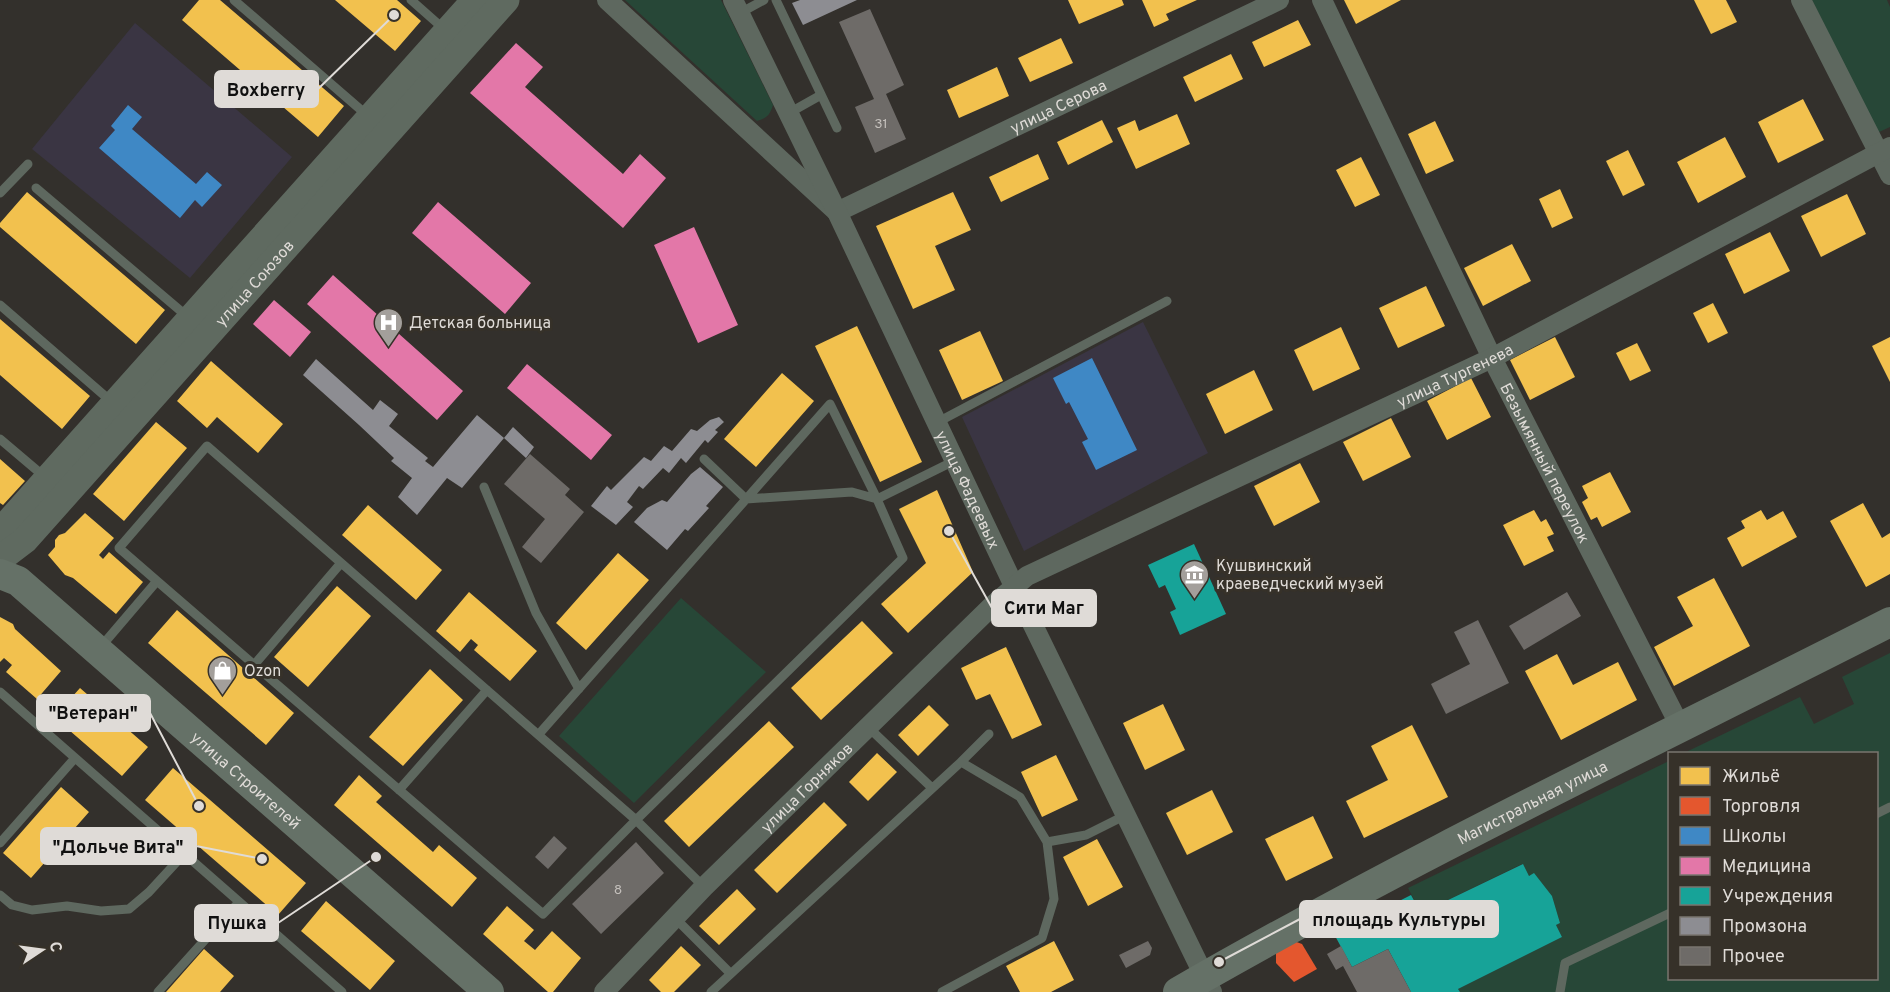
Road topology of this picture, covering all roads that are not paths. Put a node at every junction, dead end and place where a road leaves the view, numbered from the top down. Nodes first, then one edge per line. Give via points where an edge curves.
1 (234, 0) edge
2 (411, 0) edge
3 (475, 0) edge
4 (506, 0) edge
5 (607, 0) edge
6 (764, 0) edge
7 (776, 0) edge
8 (1279, 0) edge
9 (1322, 0) edge
10 (1801, 0) edge
11 (737, 7) edge
12 (447, 31) junction
13 (821, 94) junction
14 (789, 113) junction
15 (370, 118) junction
16 (837, 128) dead end
17 (1884, 150) edge
18 (28, 164) dead end
19 (1890, 175) edge
20 (36, 188) dead end
21 (0, 193) edge
22 (837, 212) junction
23 (253, 266) junction
24 (1167, 301) dead end
25 (0, 305) edge
26 (190, 319) junction
27 (1492, 358) junction
28 (145, 386) junction
29 (114, 405) junction
30 (936, 423) junction
31 (0, 440) edge
32 (704, 459) dead end
33 (954, 460) junction
34 (48, 479) junction
35 (484, 487) dead end
36 (746, 500) junction
37 (876, 500) junction
38 (0, 541) edge
39 (0, 560) edge
40 (341, 563) junction
41 (0, 574) edge
42 (157, 581) junction
43 (1014, 586) junction
44 (1890, 622) edge
45 (98, 650) junction
46 (254, 665) junction
47 (579, 689) junction
48 (487, 690) junction
49 (0, 693) edge
50 (868, 728) junction
51 (1682, 728) junction
52 (989, 734) dead end
53 (539, 735) junction
54 (75, 758) junction
55 (961, 762) junction
56 (931, 787) junction
57 (399, 790) junction
58 (1127, 815) junction
59 (636, 820) junction
60 (1047, 842) junction
61 (0, 843) edge
62 (184, 854) junction
63 (704, 886) junction
64 (0, 895) edge
65 (239, 902) junction
66 (1668, 914) edge
67 (675, 918) junction
68 (730, 972) junction
69 (1208, 985) edge
70 (158, 992) edge
71 (342, 992) edge
72 (489, 992) edge
73 (604, 992) edge
74 (711, 992) edge
75 (942, 992) edge
76 (1178, 992) edge
77 (1560, 992) edge

1 - 15 lane
2 - 12 lane
3 - 12 street, улица Союзов
4 - 23 street, улица Союзов
5 - 22 street
6 - 11 lane
7 - 13 lane
8 - 22 street, улица Серова
9 - 27 street, Безымянный переулок
10 - 17 street
11 - 14 street, улица Фадеевых
12 - 15 street, улица Союзов
13 - 14 lane
13 - 16 lane
14 - 22 street, улица Фадеевых
15 - 23 street, улица Союзов
17 - 19 street
17 - 27 street, улица Тургенева
18 - 21 lane
20 - 26 lane
22 - 30 street, улица Фадеевых
23 - 26 street, улица Союзов
23 - 28 street, улица Союзов
24 - 30 lane
25 - 29 lane
26 - 28 street, улица Союзов
27 - 43 street, улица Тургенева via 1027,576
27 - 51 street, Безымянный переулок
28 - 29 street, улица Союзов
28 - 39 street, улица Союзов via 25,540
29 - 34 street, улица Союзов
30 - 33 street, улица Фадеевых
31 - 34 lane
32 - 36 lane
33 - 37 lane
33 - 43 street, улица Фадеевых
34 - 38 street, улица Союзов via 6,525
35 - 47 lane via 536,613
36 - 37 lane via 852,492
36 - 37 lane via 830,404
36 - 47 lane
37 - 59 lane via 903,558
40 - 42 lane via 207,446 119,548
40 - 46 lane
40 - 48 lane
41 - 45 main road, улица Строителей via 18,581
42 - 45 lane
42 - 46 lane
43 - 50 street, улица Горняков
43 - 58 street, улица Фадеевых
44 - 51 main road, Магистральная улица
45 - 72 main road, улица Строителей
46 - 57 lane
47 - 53 lane
48 - 53 lane
48 - 57 lane
49 - 54 lane
50 - 56 lane
50 - 63 street, улица Горняков
51 - 69 main road, Магистральная улица via 1554,790 1280,934
52 - 55 lane
53 - 59 lane
54 - 61 lane
54 - 62 lane
55 - 56 lane
55 - 60 lane via 1020,797
56 - 68 lane
57 - 59 lane via 543,914
58 - 60 lane via 1086,835
58 - 69 street, улица Фадеевых
59 - 63 lane
60 - 75 lane via 1054,899 1042,938
62 - 64 lane via 129,909 101,911 67,906 32,910 12,905
62 - 65 lane
63 - 67 street, улица Горняков
65 - 70 lane
65 - 71 lane
66 - 77 lane via 1565,963
67 - 68 lane
67 - 73 street, улица Горняков
68 - 74 lane
69 - 76 main road, Магистральная улица

